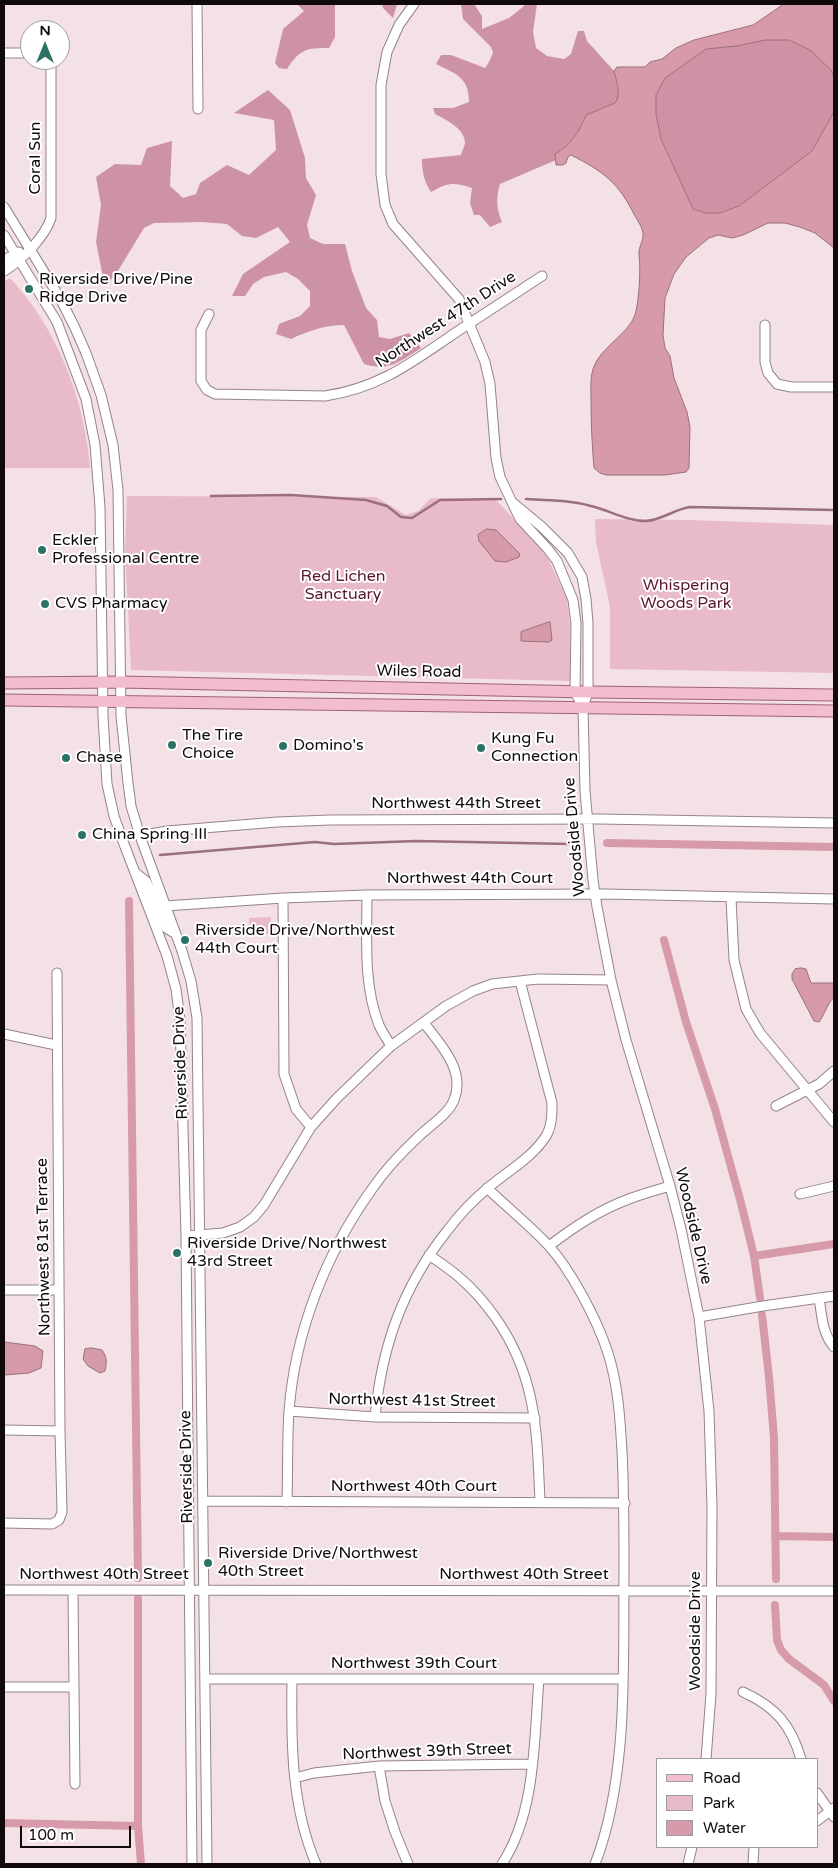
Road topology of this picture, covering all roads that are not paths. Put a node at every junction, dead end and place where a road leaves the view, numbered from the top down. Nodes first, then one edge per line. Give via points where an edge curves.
1 (197, 4) edge
2 (414, 4) edge
3 (4, 53) edge
4 (20, 53) edge
5 (51, 70) edge
6 (198, 109) dead end
7 (4, 208) edge
8 (4, 235) edge
9 (29, 249) junction
10 (17, 256) junction
11 (4, 260) edge
12 (4, 271) edge
13 (542, 276) dead end
14 (209, 314) dead end
15 (470, 323) junction
16 (765, 325) dead end
17 (834, 387) edge
18 (512, 502) junction
19 (121, 682) junction
20 (4, 683) edge
21 (102, 683) junction
22 (575, 692) junction
23 (588, 692) junction
24 (773, 693) junction
25 (834, 695) edge
26 (4, 700) edge
27 (103, 700) junction
28 (121, 700) junction
29 (583, 708) junction
30 (773, 710) junction
31 (834, 711) edge
32 (588, 819) junction
33 (834, 823) edge
34 (140, 836) junction
35 (135, 872) junction
36 (367, 894) junction
37 (595, 894) junction
38 (283, 898) junction
39 (731, 898) junction
40 (834, 899) edge
41 (165, 906) junction
42 (176, 934) junction
43 (57, 973) dead end
44 (520, 980) junction
45 (611, 980) junction
46 (424, 1022) junction
47 (4, 1034) edge
48 (56, 1045) junction
49 (390, 1046) junction
50 (834, 1071) edge
51 (807, 1090) junction
52 (776, 1106) dead end
53 (834, 1122) edge
54 (311, 1127) junction
55 (670, 1186) junction
56 (834, 1186) edge
57 (487, 1188) junction
58 (800, 1194) dead end
59 (199, 1235) junction
60 (186, 1236) junction
61 (549, 1246) junction
62 (429, 1255) junction
63 (4, 1290) edge
64 (60, 1290) junction
65 (834, 1296) edge
66 (819, 1298) junction
67 (699, 1317) junction
68 (834, 1347) edge
69 (289, 1411) junction
70 (375, 1417) junction
71 (535, 1418) junction
72 (4, 1430) edge
73 (60, 1431) junction
74 (203, 1502) junction
75 (288, 1502) junction
76 (540, 1502) junction
77 (624, 1503) junction
78 (4, 1523) edge
79 (4, 1590) edge
80 (624, 1590) junction
81 (73, 1591) junction
82 (190, 1591) junction
83 (203, 1591) junction
84 (712, 1591) junction
85 (834, 1591) edge
86 (205, 1678) junction
87 (292, 1679) junction
88 (539, 1679) junction
89 (623, 1679) junction
90 (4, 1686) edge
91 (74, 1686) junction
92 (743, 1692) dead end
93 (706, 1758) edge
94 (801, 1758) edge
95 (532, 1764) junction
96 (379, 1766) junction
97 (295, 1778) junction
98 (76, 1784) dead end
99 (818, 1794) edge
100 (833, 1812) edge
101 (818, 1820) edge
102 (692, 1848) edge
103 (754, 1848) edge
104 (192, 1864) edge
105 (207, 1864) edge
106 (316, 1864) edge
107 (408, 1864) edge
108 (502, 1864) edge
109 (595, 1864) edge
110 (688, 1864) edge
111 (752, 1864) edge

1 - 6 street
2 - 15 street via 399,25 387,52 380,85 380,174 385,205 393,224 459,299
3 - 4 street
5 - 9 street, Coral Sun via 51,218 42,237
7 - 9 street, Riverside Drive
8 - 10 street, Riverside Drive
9 - 10 street
9 - 19 street, Riverside Drive via 60,298 86,353 101,395 113,445 118,490
10 - 11 street
10 - 12 street
10 - 21 street, Riverside Drive via 48,305 86,399 95,445 100,507
13 - 15 street, Northwest 47th Drive
14 - 15 street, Northwest 47th Drive via 201,330 201,381 207,390 215,394 325,396 343,393 397,372
15 - 18 street via 490,384 500,477
16 - 17 street via 764,362 777,384
18 - 22 street via 520,519 557,561 573,600
18 - 23 street, Woodside Drive via 555,539 582,577 588,610
19 - 21 main road, Wiles Road
19 - 22 main road, Wiles Road
19 - 28 street, Riverside Drive
20 - 21 main road, Wiles Road
21 - 27 street, Riverside Drive
22 - 23 main road, Wiles Road
22 - 29 street, Woodside Drive
23 - 24 main road, Wiles Road
23 - 29 street, Woodside Drive
24 - 25 main road, Wiles Road
24 - 30 main road
26 - 27 main road, Wiles Road
27 - 28 main road, Wiles Road
27 - 35 street, Riverside Drive via 107,784 114,816
28 - 29 main road, Wiles Road
28 - 34 street, Riverside Drive via 126,774
29 - 30 main road, Wiles Road
29 - 32 street, Woodside Drive
30 - 31 main road, Wiles Road
32 - 33 street, Northwest 44th Street
32 - 34 street, Northwest 44th Street via 299,821
32 - 37 street, Woodside Drive
34 - 41 street, Riverside Drive
35 - 42 street via 146,880 166,928
35 - 60 street, Riverside Drive via 167,956 177,996
36 - 37 street, Northwest 44th Court
36 - 38 street, Northwest 44th Court
36 - 49 street via 371,994 379,1025
37 - 39 street, Northwest 44th Court
37 - 45 street, Woodside Drive
38 - 41 street, Northwest 44th Court
38 - 54 street via 284,1074 296,1109
39 - 40 street, Northwest 44th Court
39 - 51 street via 734,960 746,1009 760,1033
41 - 42 street, Riverside Drive
42 - 59 street, Riverside Drive via 191,980 197,1018
43 - 48 street, Northwest 81st Terrace
44 - 45 street
44 - 46 street via 473,991
44 - 57 street via 552,1103 552,1119 536,1149
45 - 55 street, Woodside Drive
46 - 49 street
46 - 69 street via 456,1071 454,1101 372,1188 338,1242 309,1313 299,1349
47 - 48 street
48 - 64 street, Northwest 81st Terrace
49 - 54 street
50 - 51 street
51 - 52 street
51 - 53 street
54 - 59 street via 254,1218 222,1234
55 - 61 street via 629,1198 598,1213
55 - 67 street, Woodside Drive
56 - 58 street
57 - 61 street
57 - 62 street via 466,1208
59 - 60 street
59 - 74 street, Riverside Drive
60 - 82 street, Riverside Drive
61 - 77 street via 592,1314 612,1367 620,1419
62 - 70 street via 405,1299 389,1338 378,1381
62 - 71 street via 461,1278 486,1304 507,1335 530,1391
63 - 64 street
64 - 73 street, Northwest 81st Terrace
65 - 66 street
66 - 67 street
66 - 68 street via 827,1339
67 - 84 street, Woodside Drive via 709,1411
69 - 70 street, Northwest 41st Street
69 - 75 street
70 - 71 street, Northwest 41st Street
71 - 76 street
72 - 73 street
73 - 78 street, Northwest 81st Terrace via 60,1520 52,1524
74 - 75 street, Northwest 40th Court
74 - 83 street, Riverside Drive
75 - 76 street, Northwest 40th Court
76 - 77 street, Northwest 40th Court
77 - 80 street
79 - 81 street, Northwest 40th Street
80 - 83 street, Northwest 40th Street
80 - 84 street, Northwest 40th Street
80 - 89 street
81 - 82 street, Northwest 40th Street
81 - 91 street
82 - 83 street, Northwest 40th Street
82 - 104 street, Riverside Drive
83 - 86 street, Riverside Drive
84 - 85 street, Northwest 40th Street
84 - 93 street, Woodside Drive via 711,1694
86 - 87 street, Northwest 39th Court
86 - 105 street, Riverside Drive
87 - 88 street, Northwest 39th Court
87 - 97 street via 291,1742
88 - 89 street, Northwest 39th Court
88 - 95 street
89 - 109 street via 610,1809
90 - 91 street
91 - 98 street
92 - 94 street via 761,1700 786,1724 794,1736
95 - 96 street, Northwest 39th Street
95 - 108 street via 519,1828
96 - 97 street, Northwest 39th Street via 314,1772
96 - 107 street via 384,1801
97 - 106 street via 302,1820
99 - 100 street
100 - 101 street
102 - 110 street
103 - 111 street

